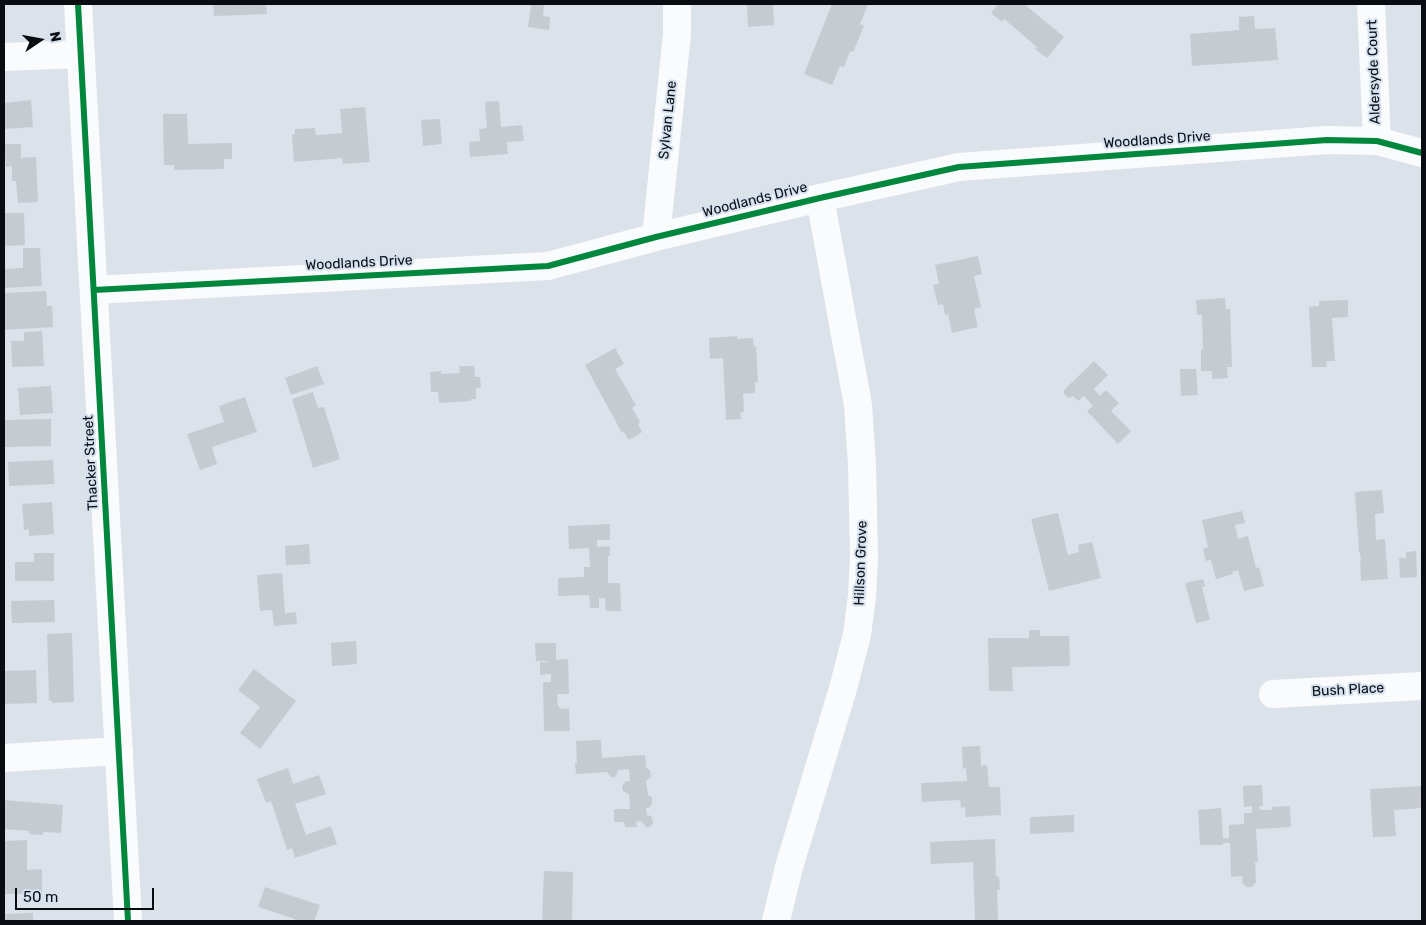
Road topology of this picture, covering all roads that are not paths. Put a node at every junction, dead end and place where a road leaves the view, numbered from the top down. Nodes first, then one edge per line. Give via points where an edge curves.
1 (78, 4) edge
2 (677, 4) edge
3 (1371, 4) edge
4 (81, 54) junction
5 (4, 57) edge
6 (1377, 141) junction
7 (1422, 153) edge
8 (820, 198) junction
9 (656, 237) junction
10 (94, 290) junction
11 (1422, 686) edge
12 (1274, 694) dead end
13 (119, 751) junction
14 (4, 758) edge
15 (128, 921) edge
16 (776, 921) edge

1 - 4 street, Thacker Street
2 - 9 street, Sylvan Lane via 677,34
3 - 6 street, Aldersyde Court
4 - 5 street
4 - 10 street, Thacker Street
6 - 7 street, Woodlands Drive
6 - 8 street, Woodlands Drive via 1327,140 959,167
8 - 9 street, Woodlands Drive
8 - 16 street, Hillson Grove via 858,405 864,567 857,635
9 - 10 street, Woodlands Drive via 548,266
10 - 13 street, Thacker Street
11 - 12 street, Bush Place
13 - 14 street
13 - 15 street, Thacker Street

